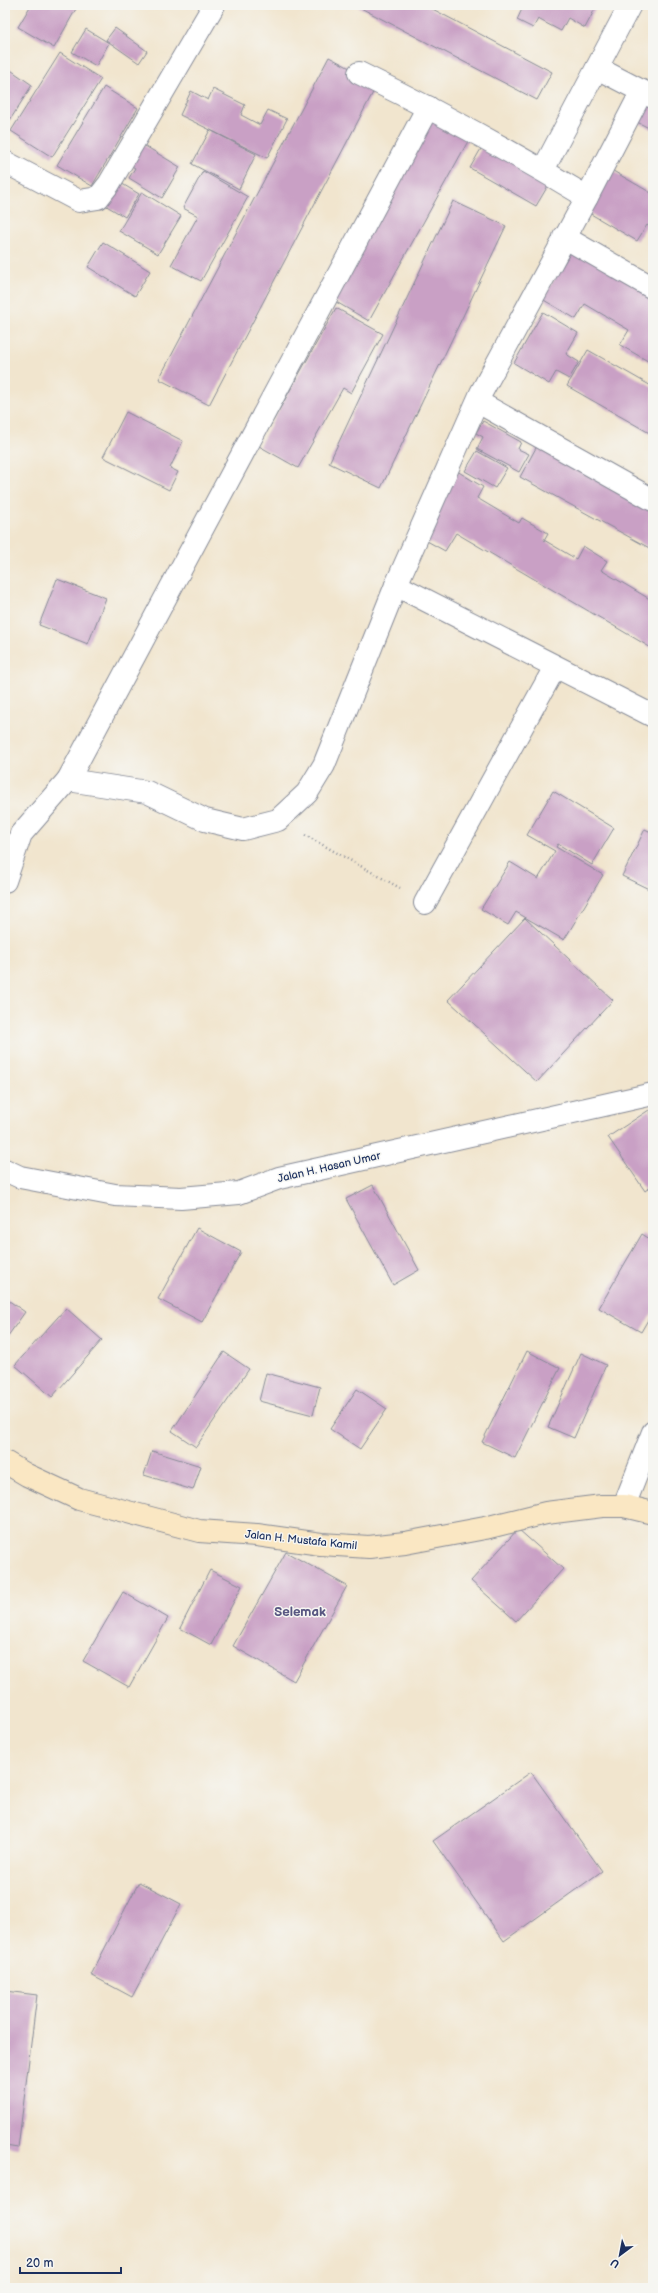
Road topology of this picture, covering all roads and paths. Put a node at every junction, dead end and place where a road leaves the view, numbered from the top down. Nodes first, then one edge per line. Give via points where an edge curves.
1 (214, 5) edge
2 (630, 5) edge
3 (597, 68) junction
4 (359, 73) dead end
5 (648, 94) edge
6 (428, 107) junction
7 (5, 162) edge
8 (543, 170) junction
9 (588, 197) junction
10 (564, 237) junction
11 (653, 288) edge
12 (478, 402) junction
13 (653, 500) edge
14 (396, 585) junction
15 (555, 667) junction
16 (653, 716) edge
17 (68, 780) junction
18 (278, 820) junction
19 (5, 881) edge
20 (425, 903) joint
21 (653, 1094) edge
22 (5, 1170) edge
23 (653, 1432) edge
24 (5, 1462) edge
25 (624, 1506) junction
26 (653, 1513) edge

1 - 7 street via 109,184 98,198 79,200
2 - 3 street
3 - 5 street
3 - 8 street
4 - 6 street
5 - 9 street
6 - 8 street
6 - 17 street
8 - 9 street
9 - 10 street
10 - 11 street
10 - 12 street
12 - 13 street
12 - 14 street
14 - 15 street
14 - 18 street via 324,765 307,794
15 - 16 street
15 - 20 street
17 - 18 street via 147,792 205,820 244,829
17 - 19 street via 21,834
18 - 20 path
21 - 22 street, Jalan H. Hasan Umar via 279,1178 239,1193 181,1198 115,1195 20,1177
23 - 25 street
24 - 25 street, Jalan H. Mustafa Kamil via 79,1499 200,1530 321,1544 369,1547 405,1543 546,1513
25 - 26 street, Jalan H. Mustafa Kamil

